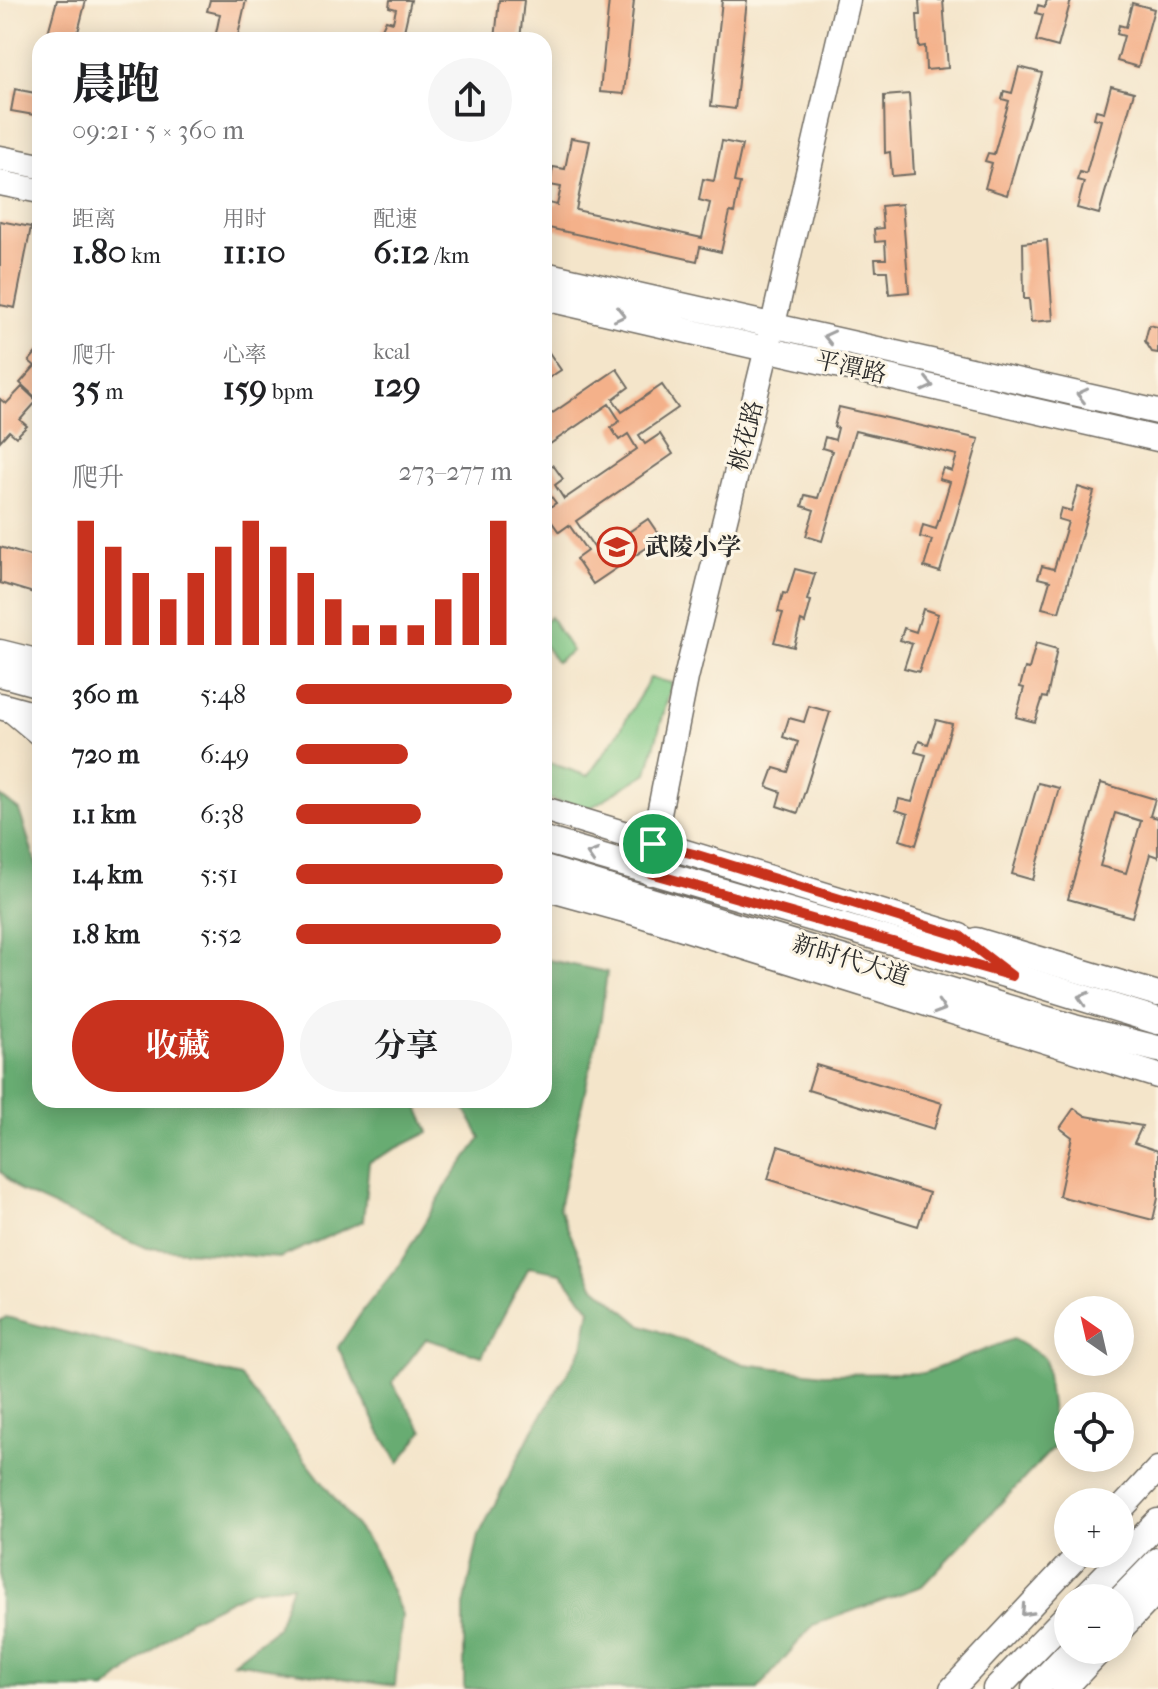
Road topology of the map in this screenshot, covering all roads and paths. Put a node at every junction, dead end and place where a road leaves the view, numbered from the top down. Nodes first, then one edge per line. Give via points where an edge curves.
1 (848, 0) edge
2 (0, 158) edge
3 (32, 164) edge
4 (0, 183) edge
5 (32, 189) edge
6 (552, 276) edge
7 (552, 299) edge
8 (770, 336) junction
9 (1158, 412) edge
10 (1158, 439) edge
11 (0, 652) edge
12 (32, 660) edge
13 (0, 673) edge
14 (32, 682) edge
15 (5, 707) edge
16 (32, 715) edge
17 (32, 728) edge
18 (552, 812) edge
19 (552, 842) edge
20 (653, 844) junction
21 (552, 871) edge
22 (650, 873) junction
23 (552, 890) edge
24 (960, 936) junction
25 (1012, 976) junction
26 (1158, 994) edge
27 (1158, 1021) edge
28 (1074, 1028) junction
29 (1017, 1032) junction
30 (1158, 1049) edge
31 (1158, 1076) edge
32 (1158, 1469) edge
33 (1134, 1495) edge
34 (1158, 1522) edge
35 (1158, 1561) edge
36 (1066, 1568) edge
37 (1098, 1584) edge
38 (1134, 1586) edge
39 (1158, 1590) edge
40 (1134, 1615) edge
41 (1054, 1629) edge
42 (1059, 1664) edge
43 (1088, 1664) edge
44 (952, 1689) edge
45 (996, 1689) edge
46 (1035, 1689) edge
47 (1064, 1689) edge

1 - 8 street, 桃花路
2 - 3 street
4 - 5 street
6 - 8 street, 平潭路
7 -> 8 street, 平潭路
9 -> 8 street, 平潭路
8 -> 10 street, 平潭路
8 - 20 street, 桃花路 via 686,678
11 - 12 street
13 - 14 main road
15 - 16 main road
15 - 17 street
18 - 20 street
22 -> 19 main road, 新时代大道
20 - 22 street, 桃花路
20 - 24 street
21 - 28 main road, 新时代大道
22 - 25 main road, 新时代大道
23 -> 29 street
24 - 25 street
24 - 26 street
27 -> 25 main road, 新时代大道
28 - 29 street
28 - 30 main road, 新时代大道
29 - 31 street
32 - 33 street
34 - 37 main road
35 - 38 main road
36 -> 44 street
39 - 40 street
41 - 45 main road
42 - 46 main road
43 - 47 street

